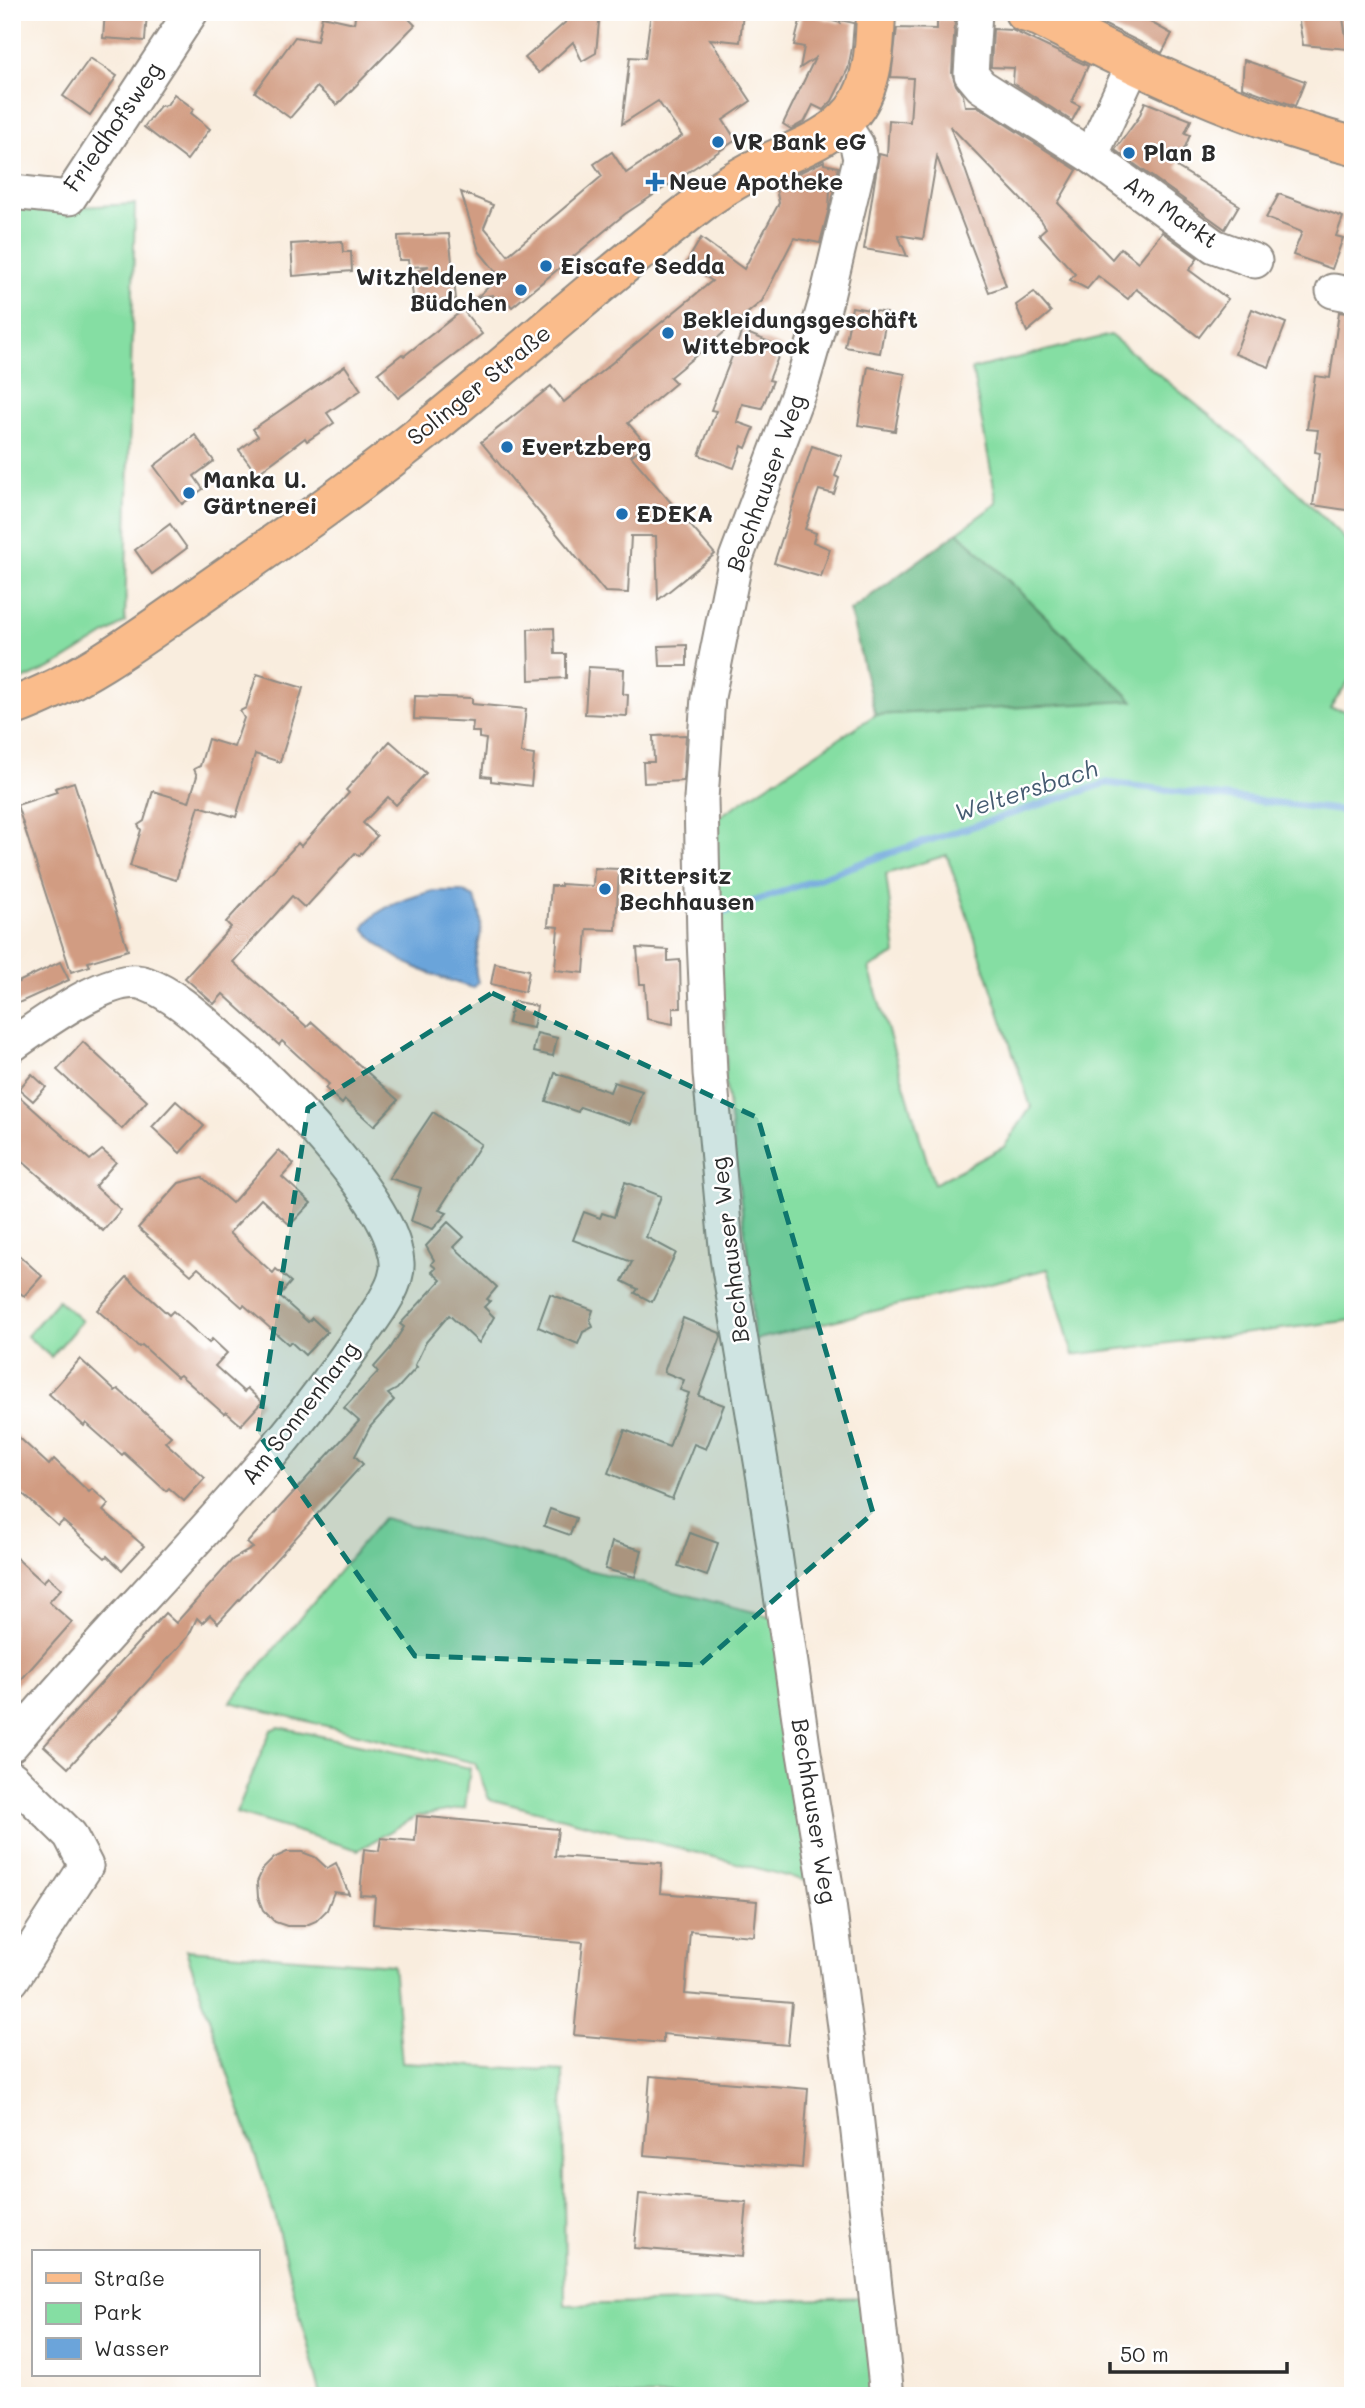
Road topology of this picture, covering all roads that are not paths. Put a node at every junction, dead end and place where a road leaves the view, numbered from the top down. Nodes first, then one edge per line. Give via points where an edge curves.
1 (191, 12) edge
2 (876, 12) edge
3 (975, 12) edge
4 (1024, 12) edge
5 (1133, 65) junction
6 (842, 122) junction
7 (1353, 146) edge
8 (1091, 156) junction
9 (12, 192) edge
10 (1255, 261) dead end
11 (12, 707) edge
12 (12, 1045) edge
13 (12, 1744) edge
14 (12, 1778) edge
15 (12, 1980) edge
16 (887, 2396) edge

1 - 9 street, Friedhofsweg via 69,198
2 - 6 main road, Solinger Straße via 868,80 853,112
3 - 8 street, Am Markt via 971,74 981,86
4 - 5 main road
5 - 7 main road via 1289,128
5 - 8 street
6 - 11 main road, Solinger Straße via 701,202 430,427 236,570 112,657
6 - 16 street, Bechhauser Weg via 860,159 803,380 736,558 708,696 701,799 710,1073 727,1257 829,1905
8 - 10 street, Am Markt via 1214,246
12 - 13 street, Am Sonnenhang via 83,998 115,984 143,982 181,1004 291,1104 351,1174 382,1218 395,1251 397,1275 323,1392
14 - 15 street via 70,1835 86,1867

